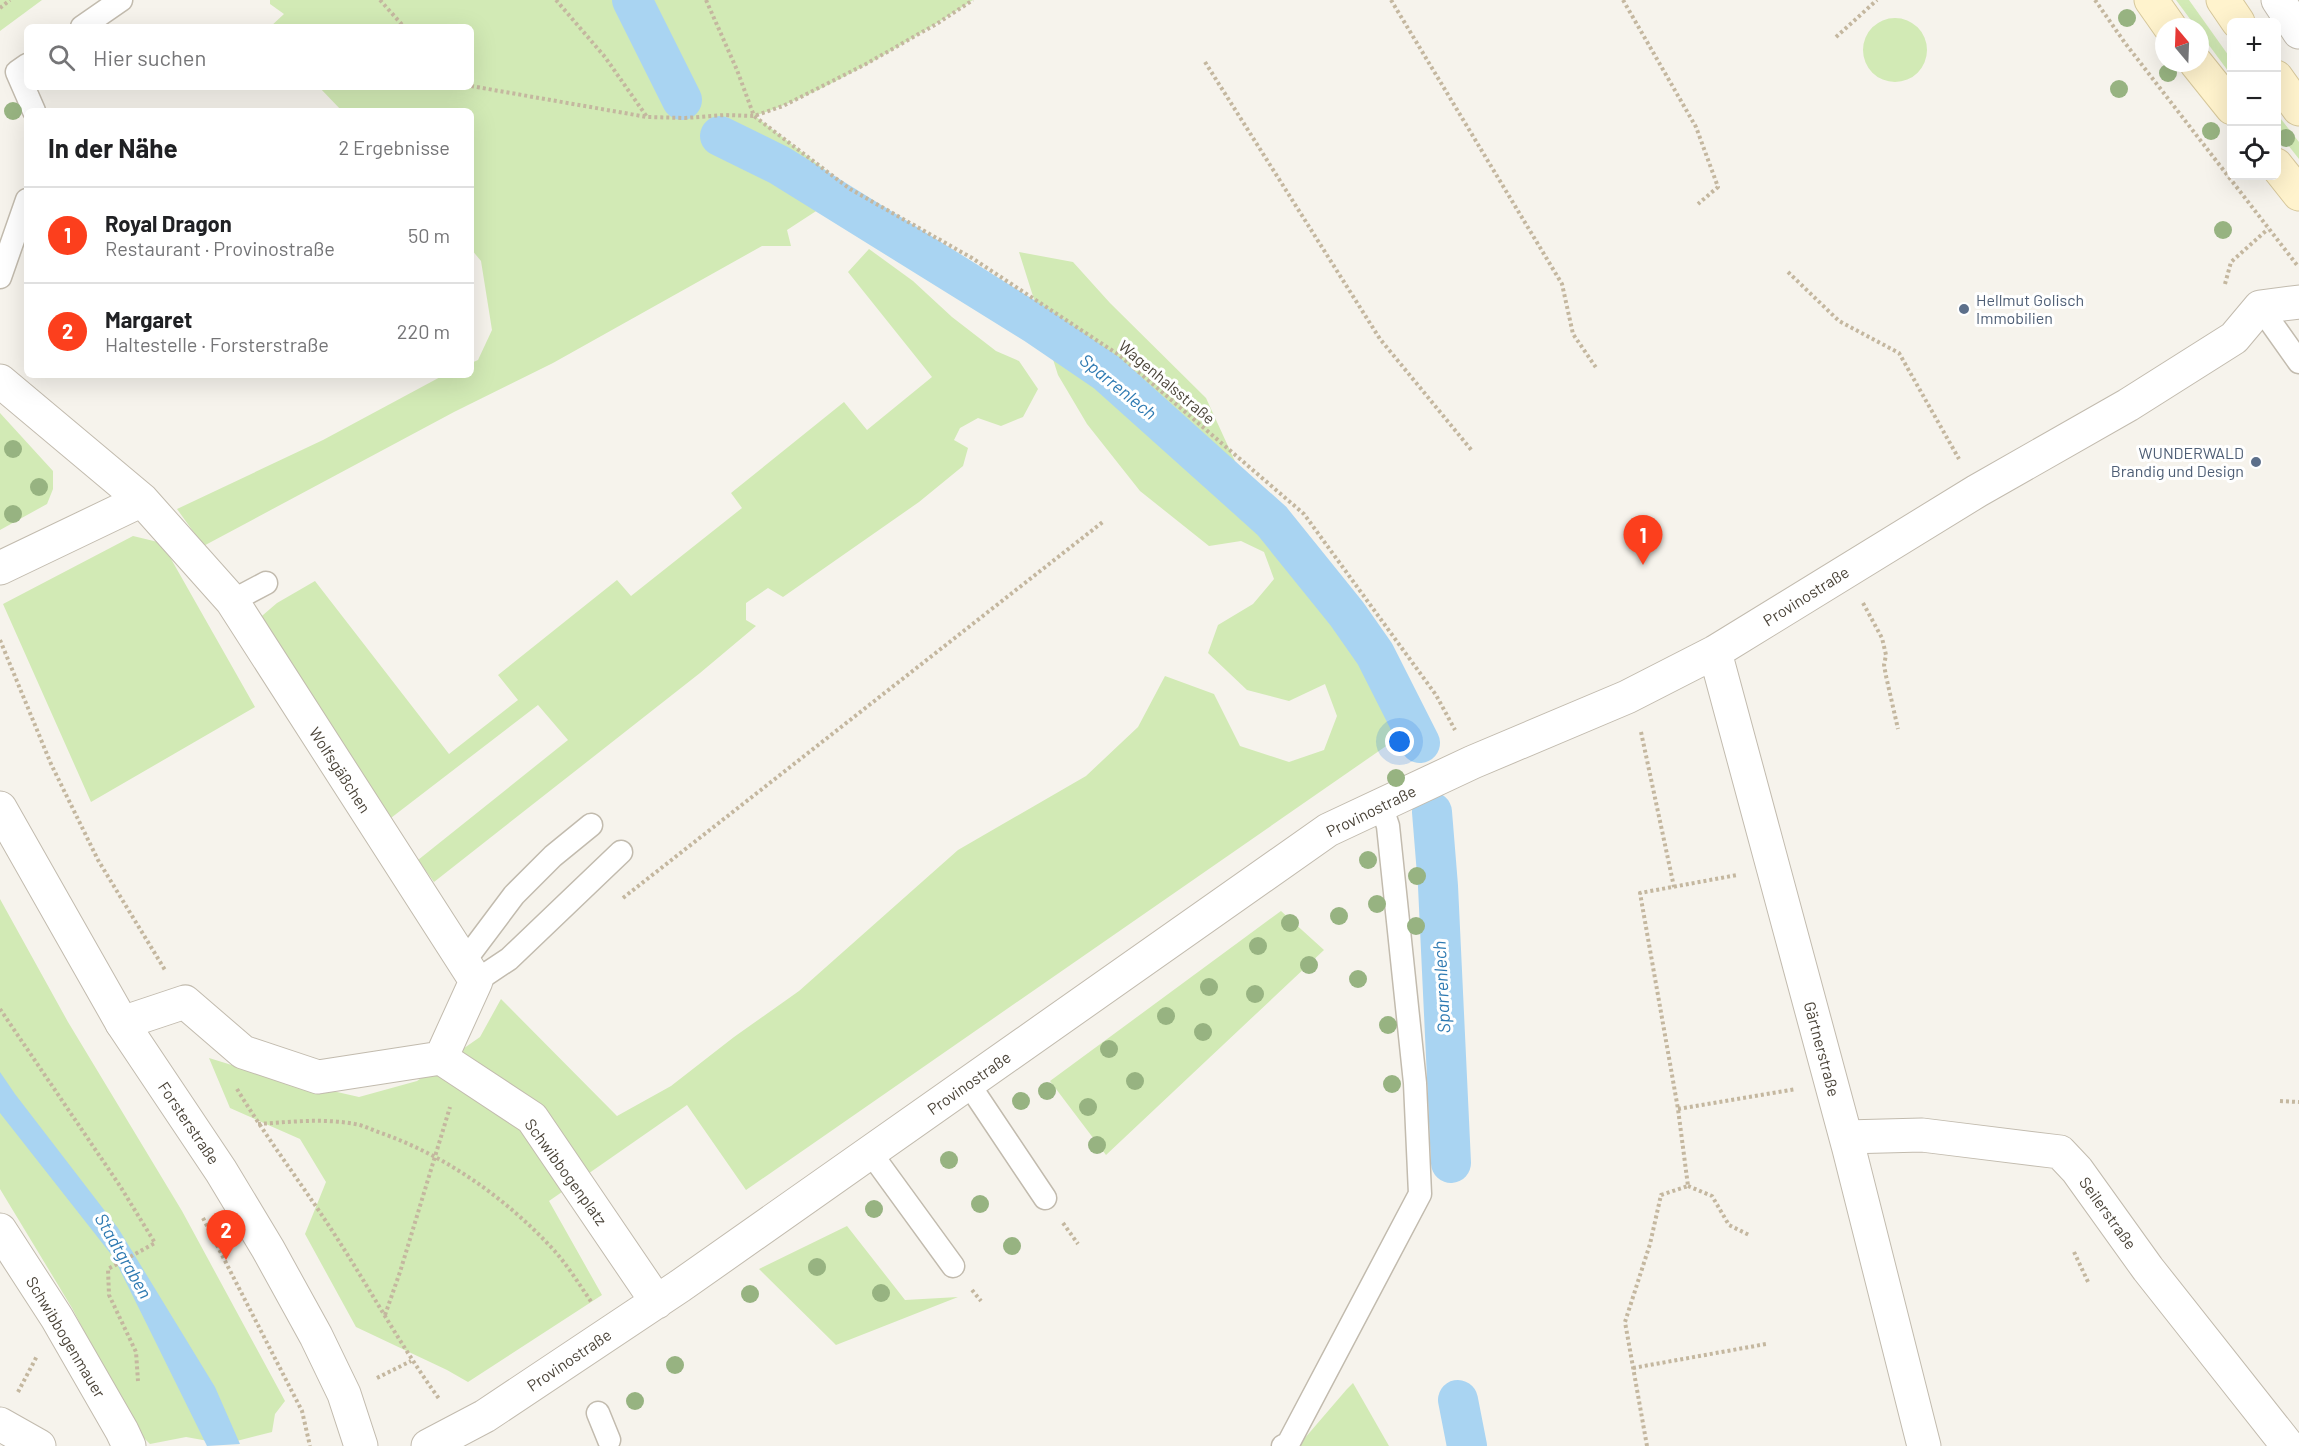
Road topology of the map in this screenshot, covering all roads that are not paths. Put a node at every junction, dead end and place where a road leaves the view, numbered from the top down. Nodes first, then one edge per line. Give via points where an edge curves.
1 (121, 0) edge
2 (2151, 0) edge
3 (2223, 0) edge
4 (2278, 0) edge
5 (2164, 18) edge
6 (2235, 18) edge
7 (86, 24) edge
8 (2299, 32) edge
9 (24, 67) edge
10 (2203, 72) edge
11 (2281, 83) edge
12 (24, 89) edge
13 (24, 90) edge
14 (2227, 102) edge
15 (33, 108) edge
16 (2299, 109) edge
17 (2281, 170) edge
18 (2299, 194) edge
19 (24, 209) edge
20 (0, 277) edge
21 (2299, 302) edge
22 (2260, 307) junction
23 (2299, 362) edge
24 (0, 381) edge
25 (142, 500) junction
26 (0, 568) edge
27 (266, 583) dead end
28 (232, 601) junction
29 (1715, 652) junction
30 (1395, 798) junction
31 (0, 808) edge
32 (591, 825) dead end
33 (621, 852) dead end
34 (470, 972) junction
35 (123, 1023) junction
36 (451, 1064) junction
37 (968, 1083) junction
38 (1846, 1137) junction
39 (870, 1152) junction
40 (1045, 1198) dead end
41 (0, 1230) edge
42 (953, 1266) dead end
43 (657, 1302) junction
44 (598, 1413) dead end
45 (0, 1424) edge
46 (125, 1439) edge
47 (609, 1440) dead end
48 (39, 1446) edge
49 (362, 1446) edge
50 (428, 1446) edge
51 (1283, 1446) edge
52 (1924, 1446) edge
53 (2288, 1446) edge

1 - 7 lane
2 - 5 main road
3 - 6 main road
4 - 8 street
9 - 12 lane via 16,72
10 - 14 main road
11 - 16 main road
13 - 15 lane
17 - 18 main road
19 - 20 lane
21 - 22 street
22 - 23 lane
22 - 29 street, Provinostraße via 2234,338
24 - 25 street, Wolfsgäßchen
25 - 26 street
25 - 28 street, Wolfsgäßchen
27 - 28 lane
28 - 34 street, Wolfsgäßchen
29 - 30 street, Provinostraße via 1627,697
29 - 38 street, Gärtnerstraße
30 - 37 street, Provinostraße via 1328,830
30 - 51 lane via 1388,826 1415,1083 1420,1194 1288,1444
31 - 35 street, Forsterstraße
32 - 34 lane via 514,895
33 - 34 lane via 509,959
34 - 36 street
35 - 36 street via 185,1002 243,1052 318,1077
35 - 49 street, Forsterstraße via 268,1248 344,1394
36 - 43 street, Schwibbogenplatz via 532,1118
37 - 39 street, Provinostraße
37 - 40 lane
38 - 52 street, Gärtnerstraße
38 - 53 street, Seilerstraße via 1922,1135 2060,1152
39 - 42 lane
39 - 43 street, Provinostraße
41 - 46 street, Schwibbogenmauer via 57,1318
43 - 50 street, Provinostraße via 485,1416
44 - 47 lane
45 - 48 street

